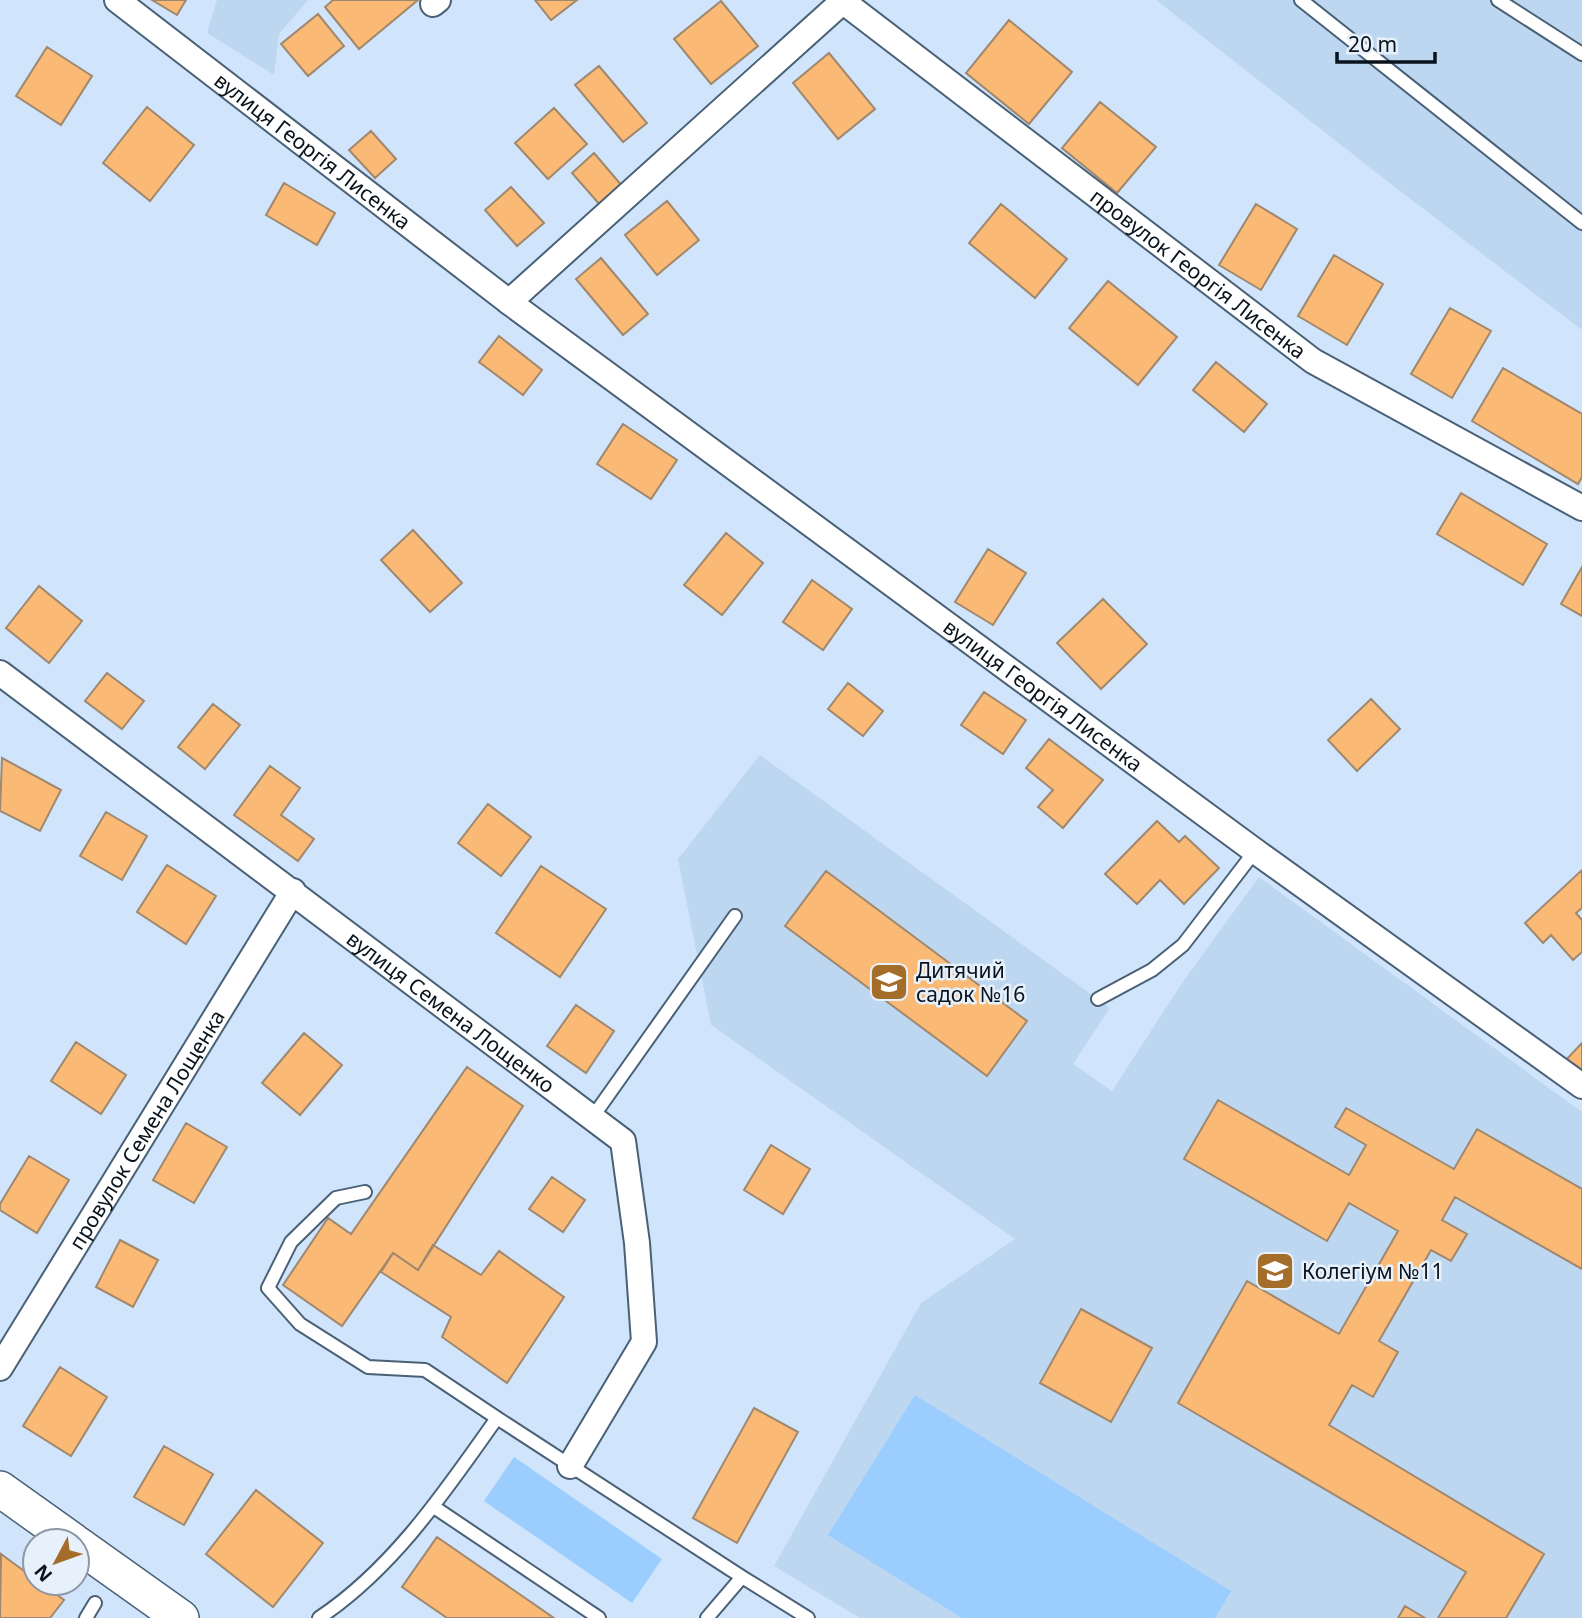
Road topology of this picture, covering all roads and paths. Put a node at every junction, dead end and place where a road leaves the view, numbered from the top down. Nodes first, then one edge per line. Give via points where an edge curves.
1 (117, 0) edge
2 (1301, 0) edge
3 (1498, 0) edge
4 (842, 1) edge
5 (1582, 54) edge
6 (1582, 223) edge
7 (509, 302) junction
8 (1582, 508) edge
9 (0, 673) edge
10 (1255, 851) junction
11 (293, 891) junction
12 (735, 916) dead end
13 (1098, 999) dead end
14 (1582, 1086) edge
15 (592, 1118) junction
16 (365, 1192) dead end
17 (0, 1368) edge
18 (497, 1418) junction
19 (570, 1466) junction
20 (0, 1489) edge
21 (434, 1507) junction
22 (54, 1527) edge
23 (91, 1553) edge
24 (742, 1577) junction
25 (95, 1603) dead end
26 (86, 1618) edge
27 (181, 1618) edge
28 (320, 1618) edge
29 (599, 1618) edge
30 (707, 1618) edge
31 (808, 1618) edge

1 - 7 street, вулиця Георгія Лисенка
2 - 6 lane
3 - 5 lane
4 - 7 street
4 - 8 street, провулок Георгія Лисенка via 1313,361
7 - 10 street, вулиця Георгія Лисенка
9 - 11 street, вулиця Семена Лощенко
10 - 13 lane via 1183,945 1152,970
10 - 14 street, вулиця Георгія Лисенка
11 - 15 street, вулиця Семена Лощенко
11 - 17 street, провулок Семена Лощенка
12 - 15 lane
15 - 19 street, вулиця Семена Лощенко via 623,1141 644,1342
16 - 18 lane via 336,1198 300,1233 268,1288 300,1324 368,1367 425,1370
18 - 19 lane
18 - 21 lane
19 - 24 lane
20 - 22 main road
21 - 28 lane via 354,1595
21 - 29 lane
23 - 27 main road
24 - 30 lane
24 - 31 lane
25 - 26 lane

